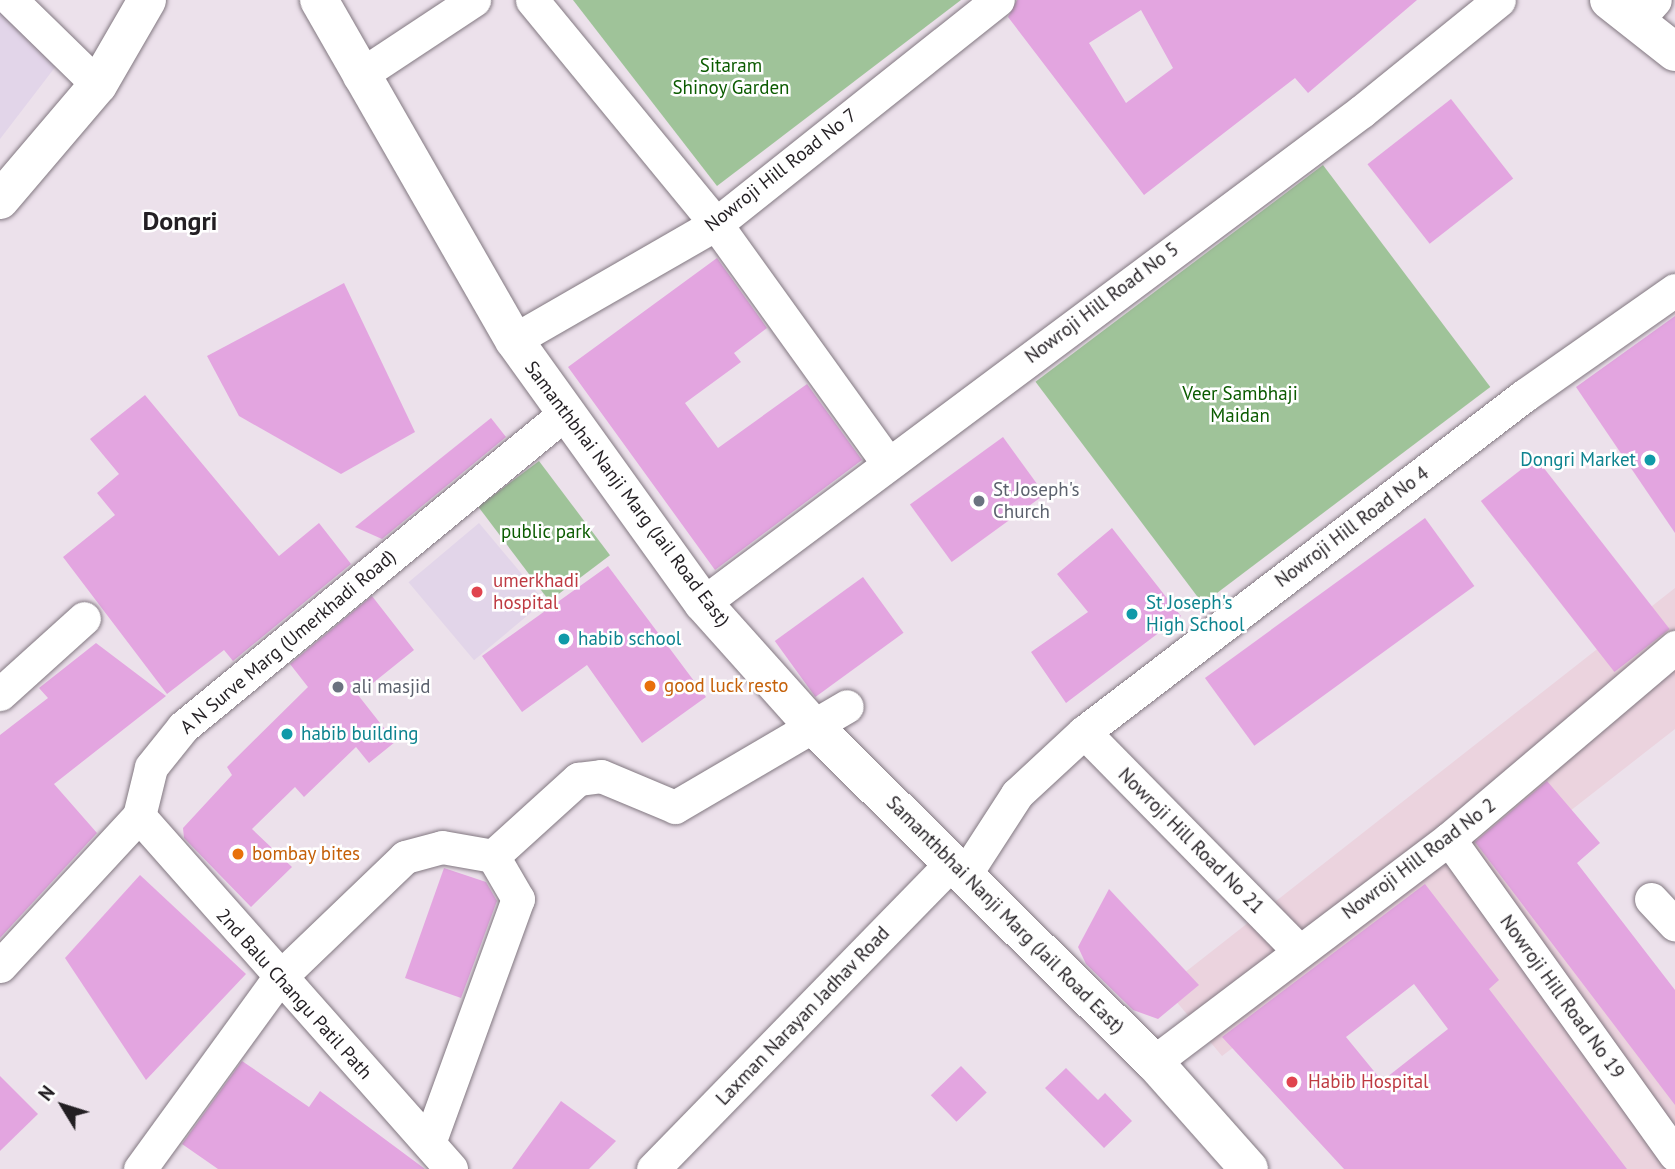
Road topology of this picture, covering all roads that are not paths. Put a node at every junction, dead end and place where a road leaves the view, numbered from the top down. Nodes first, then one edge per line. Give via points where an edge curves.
1 (11, 0) edge
2 (147, 0) edge
3 (474, 0) edge
4 (532, 0) edge
5 (998, 0) edge
6 (1499, 0) edge
7 (316, 2) edge
8 (1633, 7) edge
9 (1675, 52) edge
10 (359, 76) junction
11 (97, 85) junction
12 (0, 200) edge
13 (716, 224) junction
14 (1675, 290) edge
15 (514, 340) junction
16 (564, 414) junction
17 (887, 462) junction
18 (703, 603) junction
19 (84, 618) dead end
20 (1675, 647) edge
21 (0, 694) edge
22 (847, 706) dead end
23 (813, 726) junction
24 (1084, 732) junction
25 (139, 817) junction
26 (1449, 839) junction
27 (493, 856) junction
28 (958, 869) junction
29 (1651, 899) dead end
30 (1675, 925) edge
31 (1298, 950) junction
32 (0, 966) edge
33 (278, 979) junction
34 (1154, 1062) junction
35 (429, 1143) junction
36 (1675, 1155) edge
37 (140, 1169) edge
38 (451, 1169) edge
39 (653, 1169) edge
40 (1249, 1169) edge

1 - 11 street
2 - 11 street
3 - 10 street
4 - 13 street
5 - 13 street, Nowroji Hill Road No 7
6 - 17 street, Nowroji Hill Road No 5 via 1362,111
7 - 10 street, Samanthbhai Nanji Marg (Jail Road East)
8 - 9 street
10 - 15 street, Samanthbhai Nanji Marg (Jail Road East)
11 - 12 street
13 - 15 street, Nowroji Hill Road No 7
13 - 17 street
14 - 24 street, Nowroji Hill Road No 4 via 1525,395
15 - 16 street, Samanthbhai Nanji Marg (Jail Road East)
16 - 18 street, Samanthbhai Nanji Marg (Jail Road East)
16 - 25 street, A N Surve Marg (Umerkhadi Road) via 183,727 151,767
17 - 18 street, Nowroji Hill Road No 5
18 - 23 street, Samanthbhai Nanji Marg (Jail Road East)
19 - 21 street
20 - 26 street, Nowroji Hill Road No 2
22 - 23 street
23 - 27 street via 675,807 601,776 578,779
23 - 28 street, Samanthbhai Nanji Marg (Jail Road East)
24 - 28 street, Nowroji Hill Road No 4 via 1017,794
24 - 31 street, Nowroji Hill Road No 21
25 - 32 street, A N Surve Marg (Umerkhadi Road)
25 - 33 street, 2nd Balu Changu Patil Path
26 - 31 street, Nowroji Hill Road No 2
26 - 36 street, Nowroji Hill Road No 19
27 - 33 street via 442,847 405,857
27 - 35 street via 518,899
28 - 34 street, Samanthbhai Nanji Marg (Jail Road East)
28 - 39 street, Laxman Narayan Jadhav Road
29 - 30 street
31 - 34 street, Nowroji Hill Road No 2
33 - 35 street, 2nd Balu Changu Patil Path
33 - 37 street
34 - 40 street, Samanthbhai Nanji Marg (Jail Road East)
35 - 38 street, 2nd Balu Changu Patil Path

